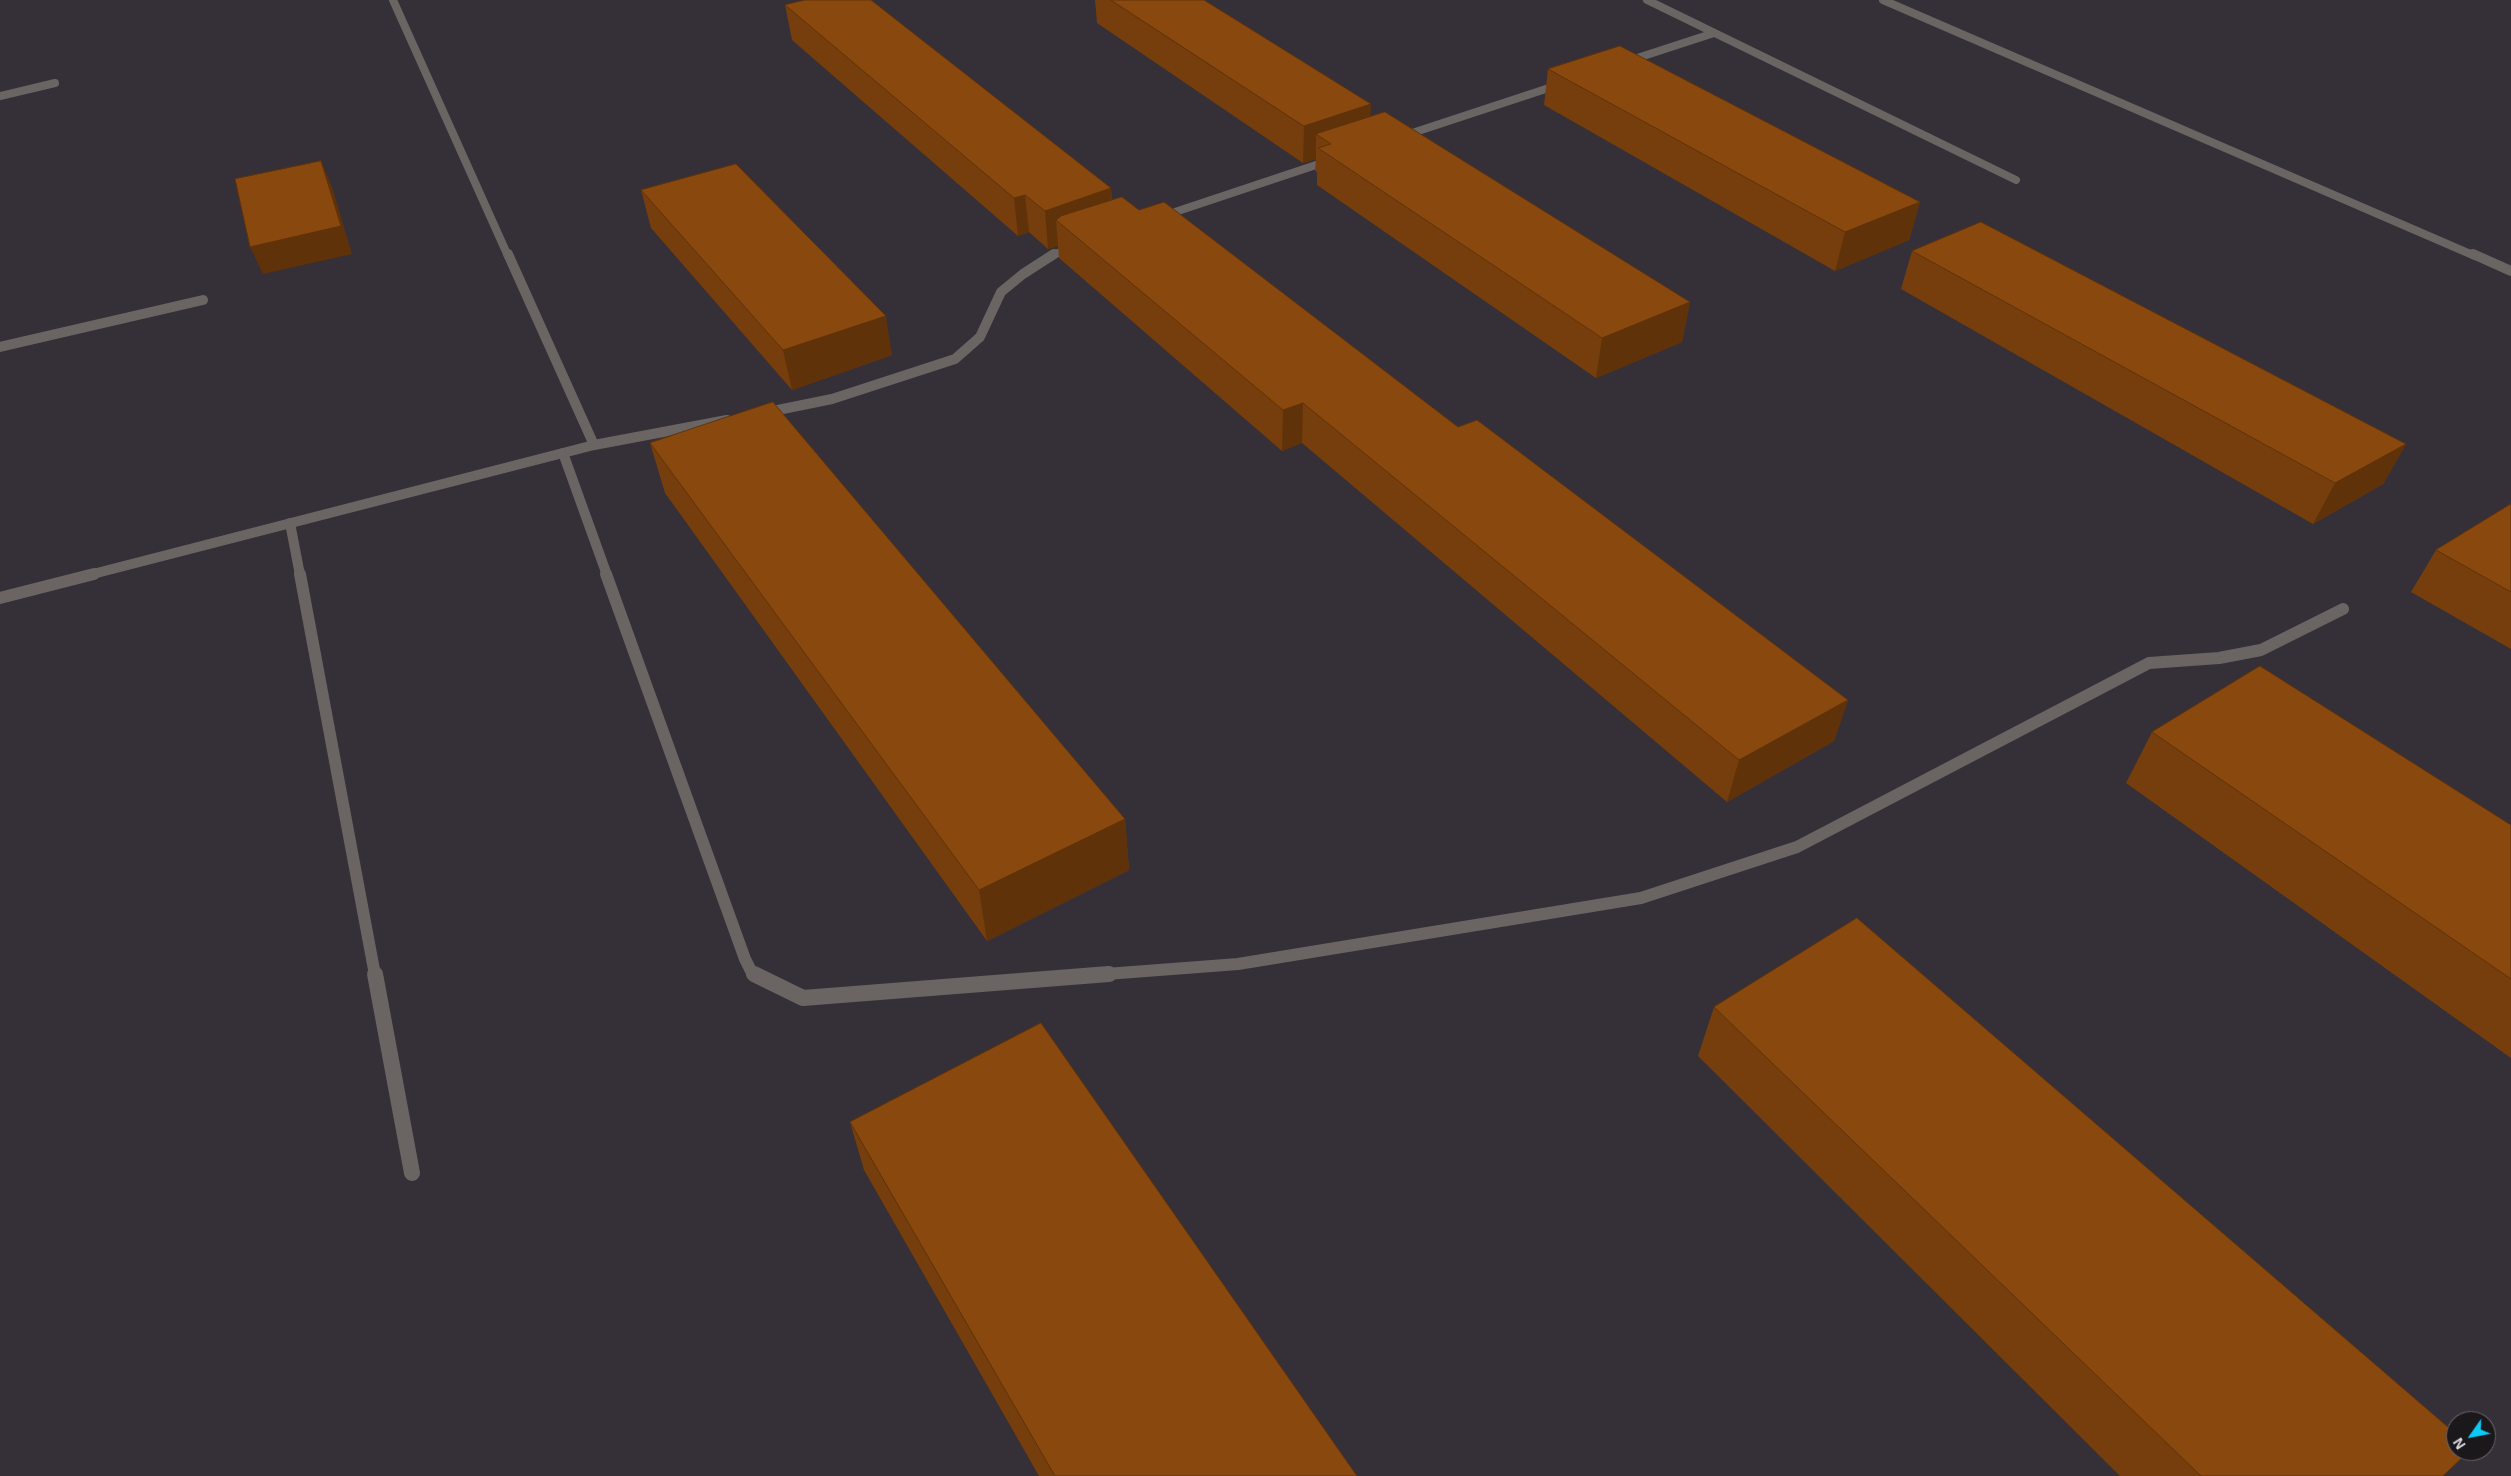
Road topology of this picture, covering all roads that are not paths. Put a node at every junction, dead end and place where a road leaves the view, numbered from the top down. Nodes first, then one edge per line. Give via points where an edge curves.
1 (393, 0) edge
2 (1646, 0) edge
3 (1883, 0) edge
4 (1714, 33) junction
5 (1619, 64) edge
6 (1572, 80) edge
7 (55, 83) dead end
8 (0, 96) edge
9 (1393, 139) edge
10 (1336, 158) edge
11 (2016, 180) dead end
12 (1147, 221) edge
13 (1081, 243) edge
14 (2511, 271) edge
15 (203, 300) dead end
16 (0, 347) edge
17 (756, 414) edge
18 (737, 418) edge
19 (594, 445) junction
20 (564, 453) junction
21 (290, 523) junction
22 (0, 598) edge
23 (2343, 609) dead end
24 (412, 1173) dead end

1 - 19 street
2 - 4 street
3 - 14 street
4 - 5 street
4 - 11 street
6 - 9 street
7 - 8 street
10 - 12 street
13 - 17 street via 1062,249 1022,274 1002,292 980,337 955,359 832,399
15 - 16 street
18 - 19 street
19 - 20 street
20 - 21 street
20 - 23 street via 745,959 752,974 803,998 1238,964 1640,898 1797,847 2149,663 2219,658 2261,650
21 - 22 street
21 - 24 street

